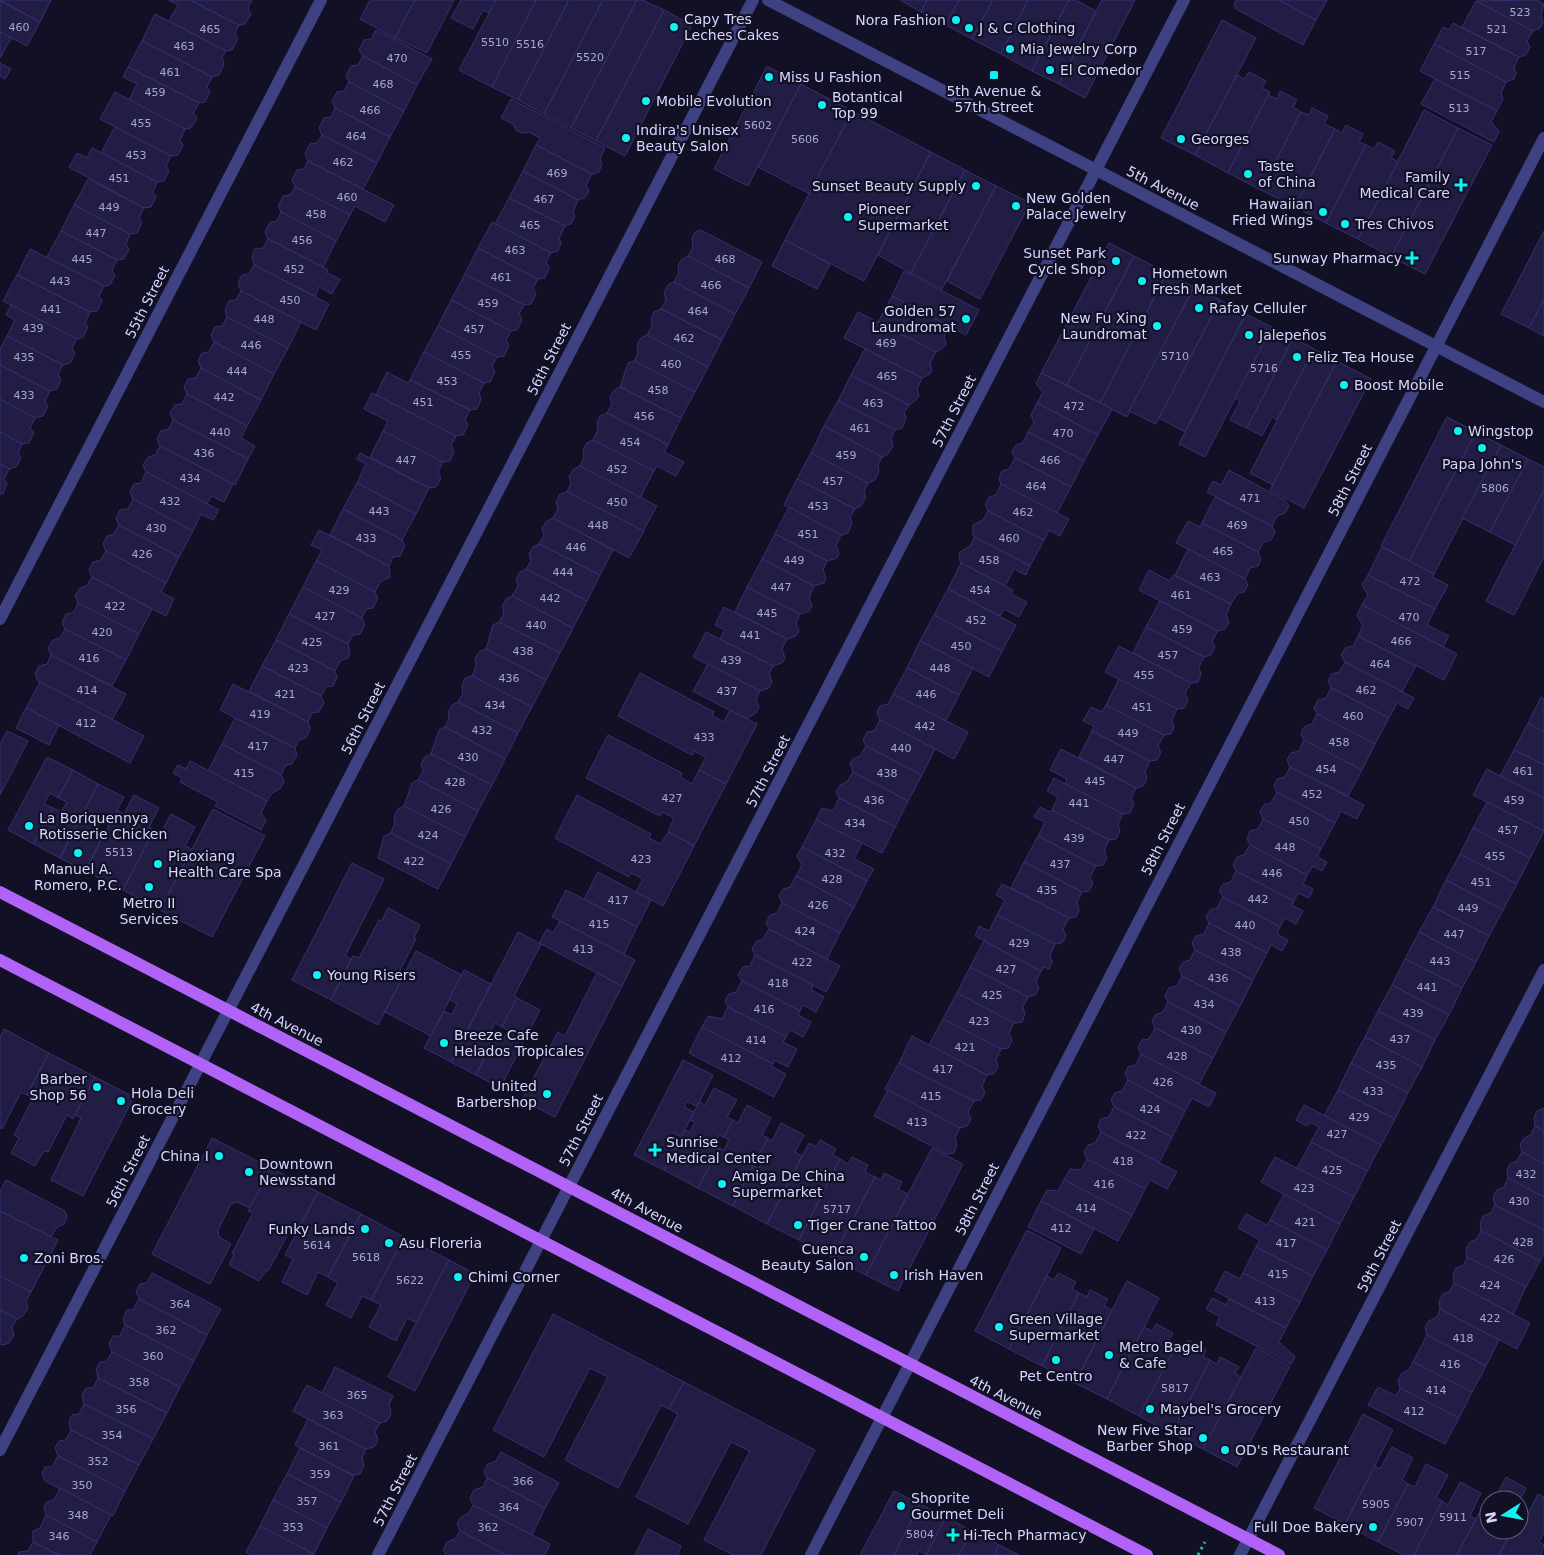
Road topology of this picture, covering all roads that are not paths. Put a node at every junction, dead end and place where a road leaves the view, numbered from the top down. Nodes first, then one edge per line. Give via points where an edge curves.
1 (321, 0) edge
2 (752, 0) edge
3 (768, 0) edge
4 (1184, 0) edge
5 (1544, 138) edge
6 (1096, 170) junction
7 (1436, 347) junction
8 (1544, 402) edge
9 (0, 619) edge
10 (0, 892) edge
11 (0, 960) edge
12 (1544, 970) edge
13 (228, 1010) junction
14 (200, 1064) junction
15 (569, 1187) junction
16 (541, 1241) junction
17 (910, 1363) junction
18 (882, 1418) junction
19 (0, 1450) edge
20 (1248, 1539) junction
21 (378, 1555) edge
22 (811, 1555) edge
23 (1147, 1555) edge
24 (1240, 1555) edge
25 (1280, 1555) edge

1 - 9 street, 55th Street
2 - 13 street, 56th Street
3 - 6 street, 5th Avenue
4 - 6 street, 57th Street
5 - 7 street, 58th Street
6 - 7 street, 5th Avenue
6 - 15 street, 57th Street
7 - 8 street, 5th Avenue
7 - 17 street, 58th Street
10 - 13 main road, 4th Avenue
11 - 14 main road
12 - 20 street, 59th Street
13 - 14 street, 56th Street
13 - 15 main road, 4th Avenue
14 - 16 main road
14 - 19 street, 56th Street
15 - 16 street, 57th Street
15 - 17 main road, 4th Avenue
16 - 18 main road
16 - 21 street, 57th Street
17 - 18 street, 58th Street
17 - 20 main road, 4th Avenue
18 - 22 street, 58th Street
18 - 23 main road
20 - 24 street, 59th Street
20 - 25 main road, 4th Avenue

